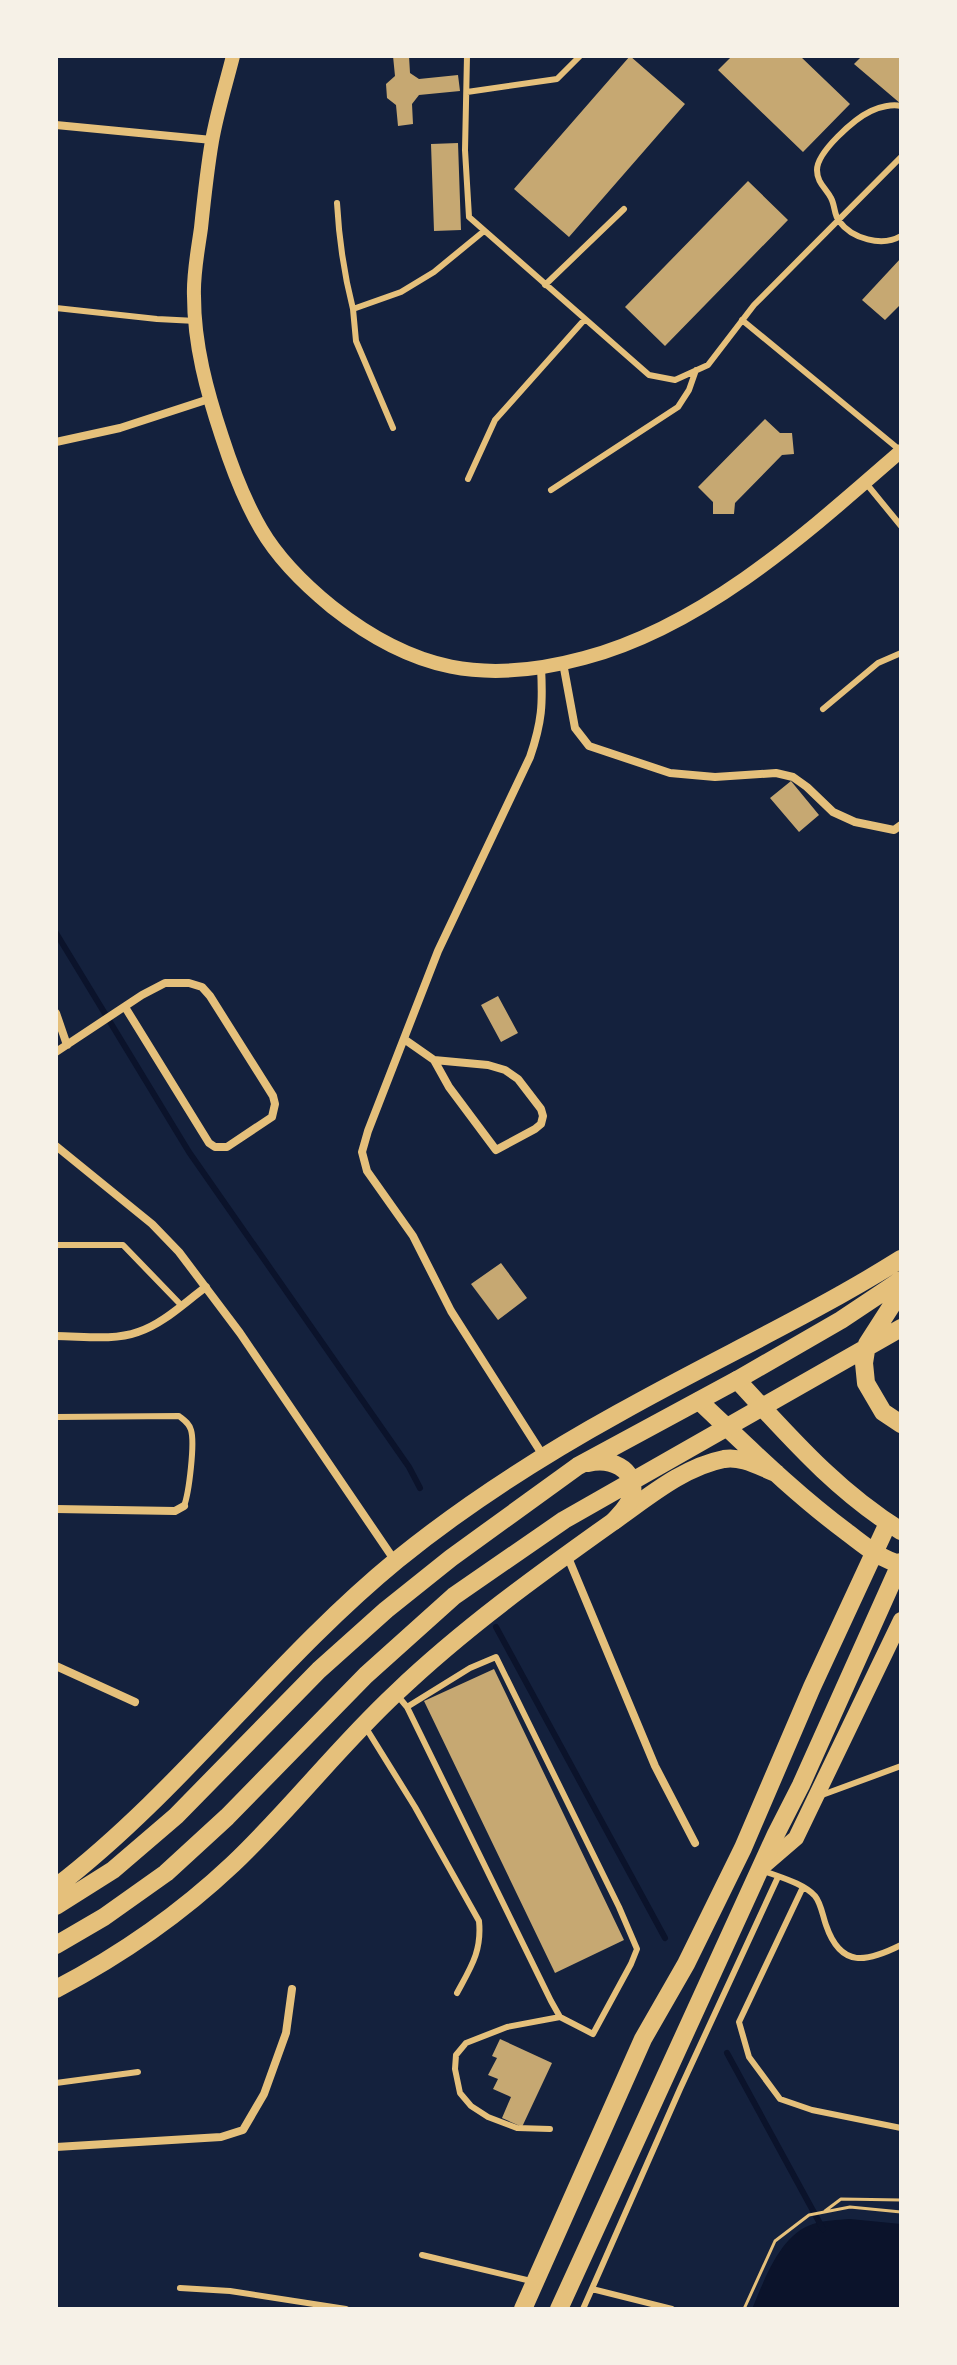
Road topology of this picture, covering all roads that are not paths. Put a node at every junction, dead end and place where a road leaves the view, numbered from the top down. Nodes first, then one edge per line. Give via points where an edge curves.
1 (233, 56) edge
2 (467, 56) edge
3 (580, 56) edge
4 (467, 92) junction
5 (901, 106) edge
6 (56, 125) edge
7 (212, 140) junction
8 (901, 157) edge
9 (337, 203) dead end
10 (624, 209) dead end
11 (838, 220) junction
12 (484, 231) junction
13 (901, 236) edge
14 (545, 285) junction
15 (56, 308) edge
16 (353, 309) junction
17 (585, 319) junction
18 (742, 320) junction
19 (196, 321) junction
20 (696, 370) junction
21 (209, 399) junction
22 (393, 428) dead end
23 (56, 442) edge
24 (901, 451) edge
25 (468, 479) dead end
26 (865, 482) junction
27 (551, 490) dead end
28 (901, 526) edge
29 (901, 653) edge
30 (563, 663) junction
31 (541, 667) junction
32 (823, 709) dead end
33 (901, 825) edge
34 (122, 1009) junction
35 (56, 1013) edge
36 (404, 1039) junction
37 (67, 1045) junction
38 (56, 1052) edge
39 (434, 1060) junction
40 (56, 1146) edge
41 (56, 1245) edge
42 (901, 1259) edge
43 (901, 1280) edge
44 (206, 1287) junction
45 (901, 1291) edge
46 (181, 1305) junction
47 (901, 1328) edge
48 (56, 1336) edge
49 (737, 1380) junction
50 (699, 1401) junction
51 (56, 1417) edge
52 (901, 1424) edge
53 (544, 1457) junction
54 (578, 1466) junction
55 (776, 1473) junction
56 (184, 1506) joint
57 (56, 1509) edge
58 (614, 1521) junction
59 (895, 1527) edge
60 (874, 1552) junction
61 (567, 1554) junction
62 (396, 1561) junction
63 (901, 1563) edge
64 (901, 1620) edge
65 (56, 1666) edge
66 (401, 1700) junction
67 (135, 1702) dead end
68 (364, 1725) junction
69 (901, 1766) edge
70 (818, 1796) junction
71 (695, 1843) dead end
72 (760, 1869) junction
73 (778, 1877) junction
74 (56, 1887) edge
75 (803, 1887) junction
76 (56, 1906) edge
77 (56, 1945) edge
78 (901, 1945) edge
79 (56, 1989) edge
80 (292, 1989) dead end
81 (457, 1993) dead end
82 (560, 2017) junction
83 (138, 2072) dead end
84 (56, 2083) edge
85 (901, 2128) edge
86 (550, 2129) dead end
87 (56, 2147) edge
88 (422, 2255) dead end
89 (534, 2281) junction
90 (180, 2288) dead end
91 (592, 2289) junction
92 (346, 2309) edge
93 (523, 2309) edge
94 (559, 2309) edge
95 (583, 2309) edge
96 (672, 2309) edge

1 - 7 street
2 - 4 lane
3 - 4 lane via 557,79
4 - 12 lane via 469,217
5 - 11 lane via 870,111 819,160 820,184 831,197
6 - 7 street
7 - 19 street via 194,296
8 - 11 lane
9 - 16 lane
10 - 14 lane
11 - 13 lane via 873,241 892,242
11 - 18 lane
12 - 14 lane
12 - 16 lane via 401,292
14 - 17 lane
15 - 19 lane
16 - 22 lane via 356,341
17 - 20 lane via 649,375 675,380
17 - 25 lane via 495,420
18 - 20 lane via 708,365
18 - 24 lane
19 - 21 street
20 - 27 lane via 678,407
21 - 23 street
21 - 31 street via 262,531 292,570 331,606 409,656 471,670
24 - 26 street
26 - 28 lane
26 - 30 street via 758,569 688,615
29 - 32 lane via 878,663
30 - 31 street
30 - 33 street via 575,728 589,746 670,773 793,777 833,812 855,822 894,830
31 - 36 street via 543,705 530,757 438,951
34 - 34 street via 209,1143 227,1147 272,1117 273,1096 202,987 165,983
34 - 37 street
35 - 37 street
36 - 39 street
36 - 53 street via 362,1152 367,1171 413,1236 451,1311
37 - 38 street
39 - 39 street via 496,1150 541,1124 541,1109 505,1070
40 - 44 street via 152,1224
41 - 46 lane via 123,1245
42 - 53 main road
43 - 49 main road
44 - 46 street
44 - 62 street
45 - 52 main road via 867,1344 864,1363 866,1383 883,1412
46 - 48 street via 138,1332
47 - 77 main road via 564,1520 454,1596 366,1675 166,1873
49 - 50 main road
49 - 59 main road via 819,1468
50 - 54 main road
50 - 55 main road
51 - 56 lane via 179,1416 188,1422 192,1432
53 - 62 main road
54 - 58 main road via 604,1461 625,1469 632,1495
54 - 76 main road via 386,1610 319,1670 176,1816 113,1870
55 - 58 main road via 726,1459 694,1470
55 - 60 main road
56 - 57 street via 175,1511
58 - 61 main road
59 - 60 main road
60 - 63 main road
60 - 89 main road via 743,1848 643,2039
61 - 66 main road via 492,1609
61 - 71 street via 649,1754
62 - 74 main road via 121,1833
63 - 72 main road
64 - 70 main road
65 - 67 street
66 - 68 main road
66 - 82 lane
66 - 82 lane via 496,1657 637,1949 593,2034
68 - 79 main road via 253,1844 185,1907 136,1943
68 - 81 lane via 479,1921 476,1959
69 - 70 lane
70 - 72 main road via 796,1838
72 - 73 lane
72 - 94 main road
73 - 75 lane
73 - 91 lane
75 - 78 lane via 816,1897 830,1937 848,1957 877,1957
75 - 85 lane via 739,2022 749,2057 780,2099
80 - 87 street via 286,2033 264,2094 243,2130 221,2137
82 - 86 lane via 507,2027 466,2043 456,2055 460,2093 471,2106 517,2128
83 - 84 lane
88 - 89 lane
89 - 93 main road
90 - 92 lane
91 - 95 lane
91 - 96 lane

